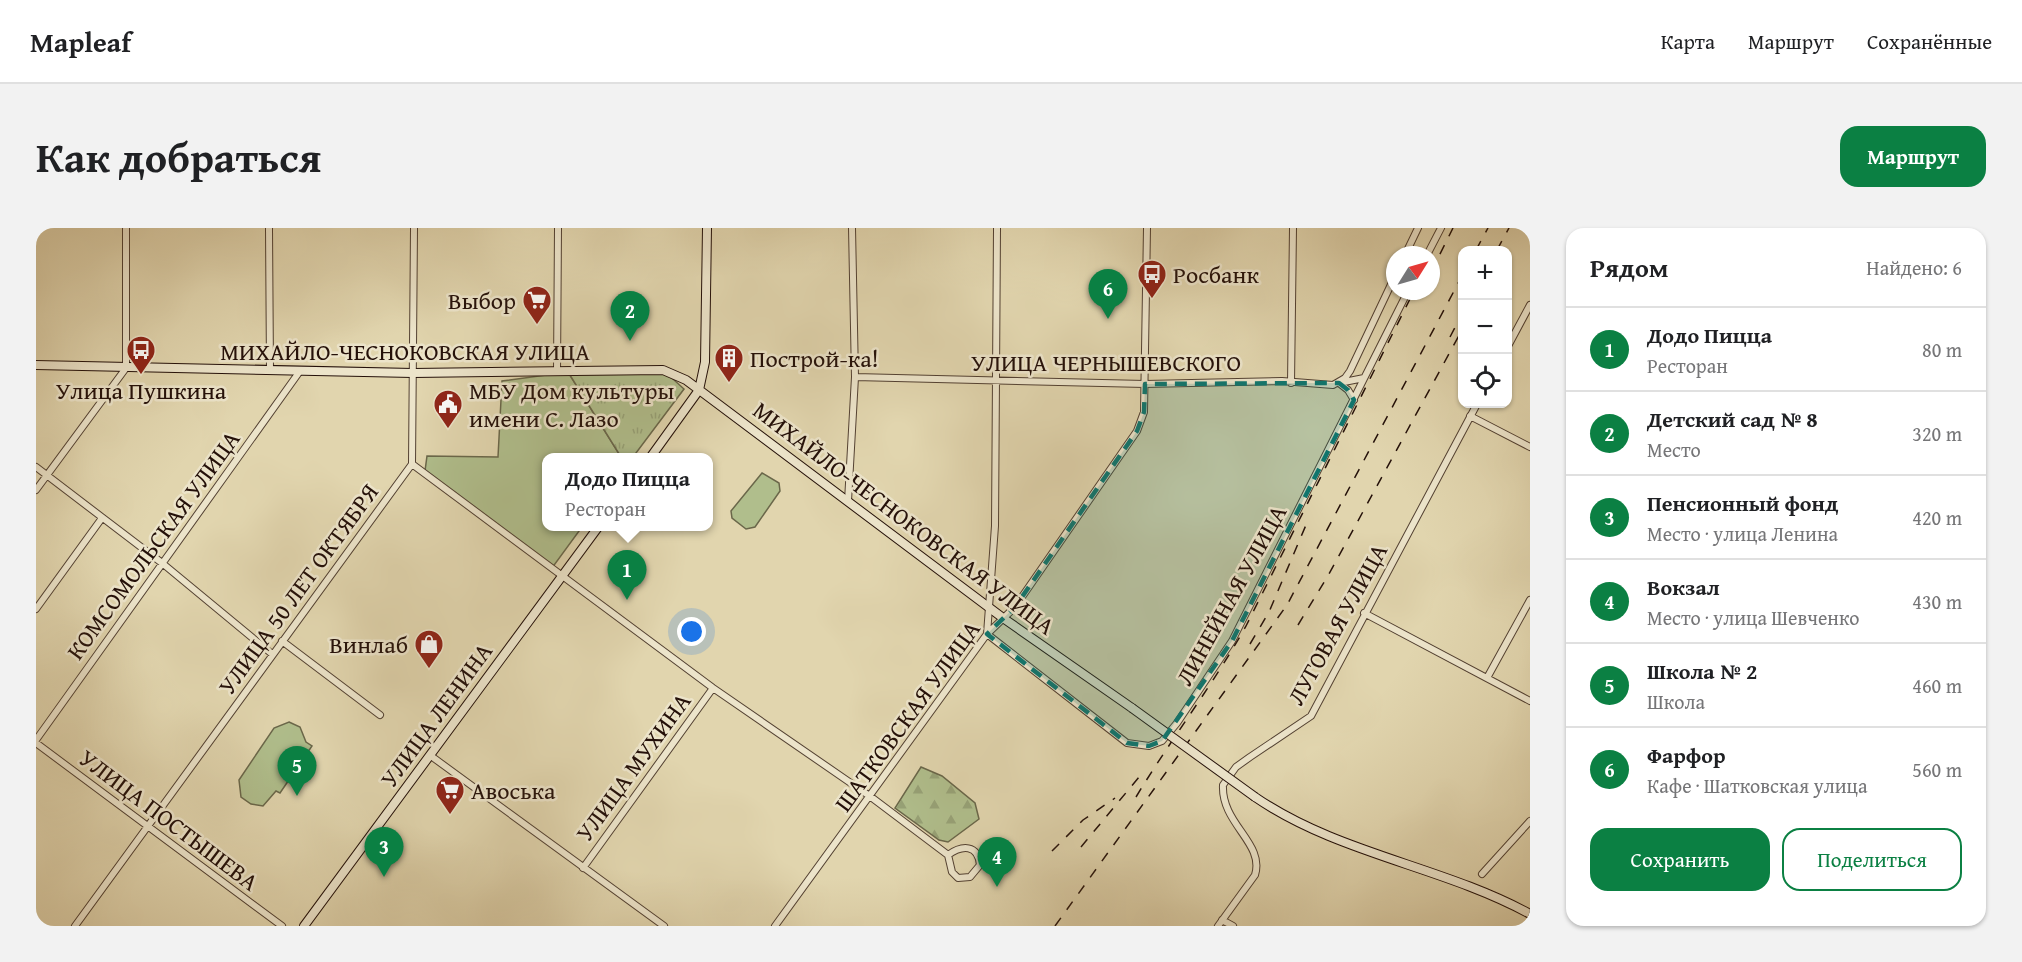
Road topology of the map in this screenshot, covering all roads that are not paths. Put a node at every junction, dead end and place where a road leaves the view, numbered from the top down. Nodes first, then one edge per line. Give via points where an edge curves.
1 (126, 228) edge
2 (269, 228) edge
3 (414, 228) edge
4 (558, 228) edge
5 (707, 228) edge
6 (852, 228) edge
7 (997, 228) edge
8 (1148, 228) edge
9 (1293, 228) edge
10 (1418, 228) edge
11 (1441, 228) edge
12 (1409, 246) edge
13 (1432, 246) edge
14 (1386, 295) edge
15 (1403, 300) edge
16 (1530, 305) edge
17 (1512, 339) edge
18 (36, 365) edge
19 (126, 368) junction
20 (270, 370) junction
21 (300, 371) junction
22 (557, 372) junction
23 (414, 373) junction
24 (855, 377) junction
25 (1364, 378) junction
26 (995, 380) junction
27 (1291, 383) junction
28 (1339, 383) junction
29 (1145, 384) junction
30 (699, 390) junction
31 (1354, 400) junction
32 (1475, 408) edge
33 (1470, 417) junction
34 (1530, 447) edge
35 (654, 453) edge
36 (411, 464) junction
37 (36, 466) edge
38 (47, 475) junction
39 (36, 490) edge
40 (848, 501) junction
41 (102, 518) junction
42 (595, 531) edge
43 (162, 563) junction
44 (562, 576) junction
45 (1530, 600) edge
46 (988, 606) junction
47 (36, 609) edge
48 (1364, 613) junction
49 (1003, 618) junction
50 (987, 634) junction
51 (282, 641) junction
52 (272, 654) junction
53 (1487, 678) junction
54 (713, 688) junction
55 (1530, 701) edge
56 (380, 715) dead end
57 (36, 742) edge
58 (431, 756) junction
59 (871, 797) junction
60 (1530, 821) edge
61 (147, 828) junction
62 (948, 855) junction
63 (583, 868) junction
64 (1482, 874) dead end
65 (1530, 914) edge
66 (1220, 923) edge
67 (75, 926) edge
68 (282, 926) edge
69 (304, 926) edge
70 (664, 926) edge
71 (775, 926) edge
72 (1233, 926) edge

1 - 19 street
2 - 20 street
3 - 23 street
4 - 22 street
5 - 30 main road via 705,362
6 - 24 street
7 - 26 street
8 - 29 street, ШАТКОВСКАЯ УЛИЦА
9 - 27 street
10 - 12 street
11 - 13 street
14 - 28 street via 1350,371
15 - 25 street
16 - 17 street
18 - 19 main road, МИХАЙЛО-ЧЕСНОКОВСКАЯ УЛИЦА
19 - 20 main road, МИХАЙЛО-ЧЕСНОКОВСКАЯ УЛИЦА
19 - 38 street
20 - 21 main road, МИХАЙЛО-ЧЕСНОКОВСКАЯ УЛИЦА
21 - 23 main road, МИХАЙЛО-ЧЕСНОКОВСКАЯ УЛИЦА
21 - 43 street, КОМСОМОЛЬСКАЯ УЛИЦА
22 - 23 main road, МИХАЙЛО-ЧЕСНОКОВСКАЯ УЛИЦА
22 - 30 main road, МИХАЙЛО-ЧЕСНОКОВСКАЯ УЛИЦА via 663,370
23 - 36 street
24 - 26 street, УЛИЦА ЧЕРНЫШЕВСКОГО
24 - 40 street
25 - 28 street, УЛИЦА ЧЕРНЫШЕВСКОГО
25 - 31 street
26 - 29 street, УЛИЦА ЧЕРНЫШЕВСКОГО
26 - 46 street via 995,526
27 - 28 street, УЛИЦА ЧЕРНЫШЕВСКОГО
27 - 29 street, УЛИЦА ЧЕРНЫШЕВСКОГО
28 - 31 street
29 - 49 street, ШАТКОВСКАЯ УЛИЦА via 1144,412 1137,431 1015,607
30 - 35 main road
30 - 40 main road, МИХАЙЛО-ЧЕСНОКОВСКАЯ УЛИЦА
31 - 50 street, ЛИНЕЙНАЯ УЛИЦА via 1232,641 1162,741 1149,746 1127,743
32 - 33 street, ЛУГОВАЯ УЛИЦА
33 - 34 street
33 - 48 street, ЛУГОВАЯ УЛИЦА
36 - 44 street
36 - 51 street, УЛИЦА 50 ЛЕТ ОКТЯБРЯ
37 - 38 street
38 - 39 street
38 - 41 street
40 - 46 main road, МИХАЙЛО-ЧЕСНОКОВСКАЯ УЛИЦА
41 - 43 street
41 - 47 street
42 - 44 main road, УЛИЦА ЛЕНИНА
43 - 52 street
43 - 57 street, КОМСОМОЛЬСКАЯ УЛИЦА
44 - 54 street
44 - 58 main road, УЛИЦА ЛЕНИНА
45 - 53 street
46 - 49 main road, МИХАЙЛО-ЧЕСНОКОВСКАЯ УЛИЦА
46 - 50 street
48 - 53 street
48 - 66 street, ЛУГОВАЯ УЛИЦА via 1311,716 1236,767 1223,785 1225,808 1255,851 1258,865
49 - 50 street, ШАТКОВСКАЯ УЛИЦА
49 - 65 main road, МИХАЙЛО-ЧЕСНОКОВСКАЯ УЛИЦА, bridge via 1255,797 1305,828 1463,883
50 - 59 street, ШАТКОВСКАЯ УЛИЦА
51 - 52 street, УЛИЦА 50 ЛЕТ ОКТЯБРЯ
51 - 56 street
52 - 61 street, УЛИЦА 50 ЛЕТ ОКТЯБРЯ
53 - 55 street
54 - 59 street
54 - 63 street, УЛИЦА МУХИНА
57 - 61 street, УЛИЦА ПОСТЫШЕВА
58 - 63 street
58 - 69 main road, УЛИЦА ЛЕНИНА
59 - 62 street
59 - 71 street, ШАТКОВСКАЯ УЛИЦА
60 - 64 street
61 - 67 street, УЛИЦА 50 ЛЕТ ОКТЯБРЯ
61 - 68 street, УЛИЦА ПОСТЫШЕВА
62 - 62 street via 952,872 958,878 970,877 980,865 967,846
63 - 70 street
66 - 72 street

